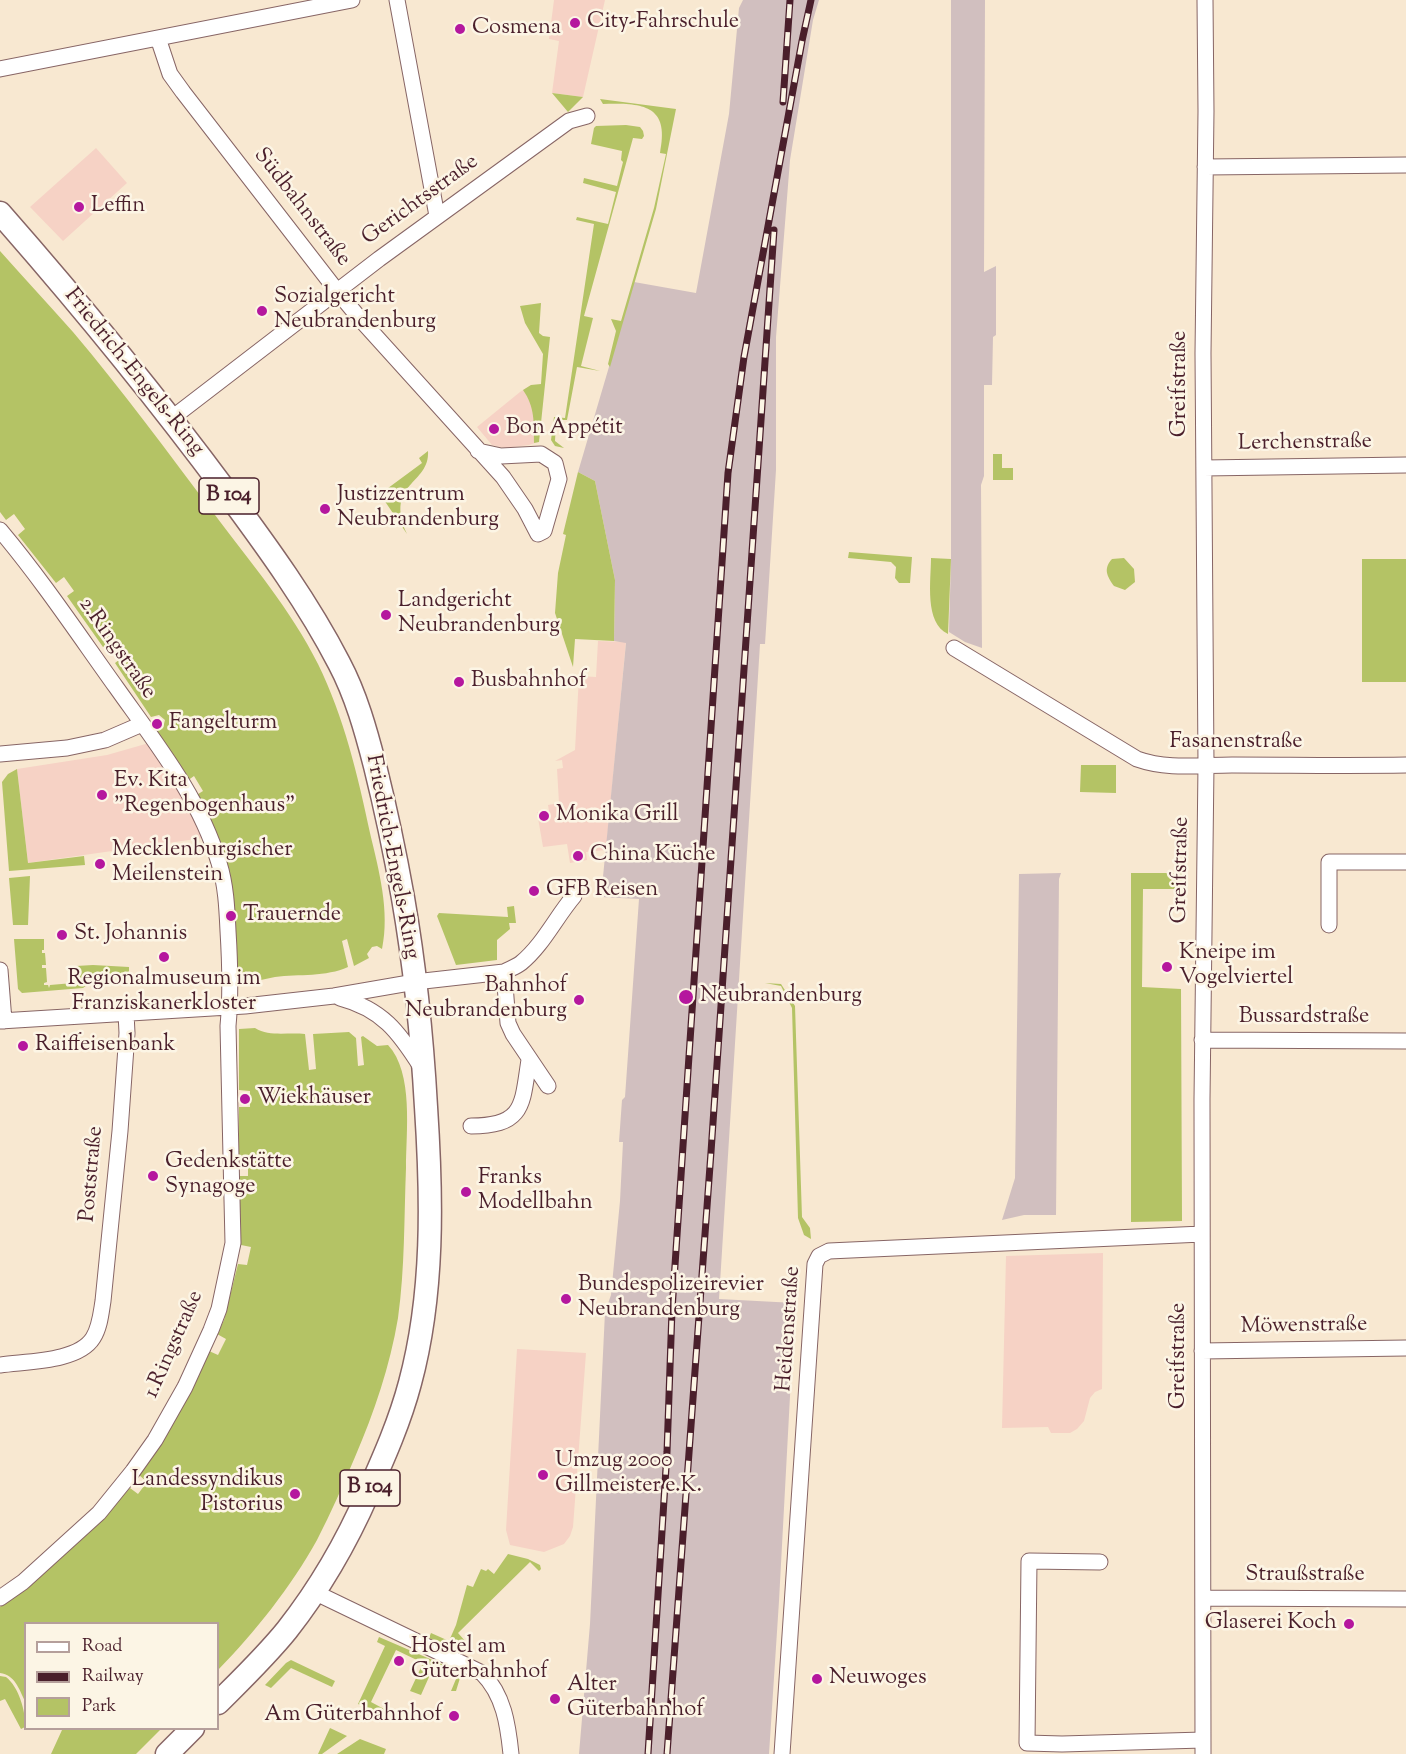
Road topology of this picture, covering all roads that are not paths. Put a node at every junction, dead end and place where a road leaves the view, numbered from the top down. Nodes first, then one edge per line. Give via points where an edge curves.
1 (352, 0) edge
2 (396, 0) edge
3 (1205, 0) edge
4 (298, 5) edge
5 (158, 38) junction
6 (0, 69) edge
7 (587, 116) dead end
8 (1406, 165) edge
9 (1205, 167) junction
10 (0, 213) edge
11 (437, 216) junction
12 (337, 291) junction
13 (172, 418) junction
14 (478, 451) junction
15 (1406, 465) edge
16 (1204, 468) junction
17 (0, 530) edge
18 (954, 648) dead end
19 (142, 724) junction
20 (0, 754) edge
21 (1206, 765) junction
22 (1406, 765) edge
23 (1406, 862) edge
24 (574, 896) dead end
25 (1329, 925) dead end
26 (0, 970) edge
27 (504, 972) junction
28 (416, 982) junction
29 (334, 996) junction
30 (230, 1007) junction
31 (126, 1013) junction
32 (2, 1021) edge
33 (1202, 1040) junction
34 (1406, 1041) edge
35 (529, 1060) junction
36 (424, 1071) junction
37 (548, 1086) dead end
38 (471, 1126) dead end
39 (1202, 1234) junction
40 (1406, 1348) edge
41 (1202, 1351) junction
42 (0, 1365) edge
43 (1100, 1562) dead end
44 (314, 1592) junction
45 (0, 1598) edge
46 (1203, 1599) junction
47 (1406, 1599) edge
48 (219, 1703) edge
49 (191, 1730) edge
50 (1203, 1747) edge
51 (1027, 1748) edge
52 (168, 1754) edge
53 (511, 1754) edge
54 (782, 1754) edge

1 - 4 street
2 - 11 street
3 - 9 street, Greifstraße
4 - 5 street
5 - 6 street
5 - 12 street, Südbahnstraße via 170,74
7 - 11 street, Gerichtsstraße via 569,121
8 - 9 street
9 - 16 street, Greifstraße
10 - 13 main road, Friedrich-Engels-Ring / B 104
11 - 12 street, Gerichtsstraße
12 - 13 street, Gerichtsstraße
12 - 14 street, Südbahnstraße
13 - 28 main road, Friedrich-Engels-Ring / B 104 via 314,618 352,690 394,850
14 - 14 street, Südbahnstraße via 501,456 541,454 557,471 546,529 538,534 513,491
15 - 16 street, Lerchenstraße
16 - 21 street, Greifstraße
17 - 19 street, 2.Ringstraße via 31,567
18 - 21 street, Fasanenstraße via 1137,759 1170,767
19 - 20 street via 105,740
19 - 30 street, 2.Ringstraße via 196,805 220,866 227,911
21 - 22 street, Fasanenstraße
21 - 33 street, Greifstraße
23 - 25 street via 1329,862
24 - 27 street via 521,963
26 - 32 street
27 - 28 street
27 - 35 street via 508,1023
28 - 29 street
28 - 36 main road, Friedrich-Engels-Ring / B 104
29 - 30 street
29 - 36 street via 370,1008 387,1021
30 - 31 street
30 - 45 street, 1.Ringstraße via 233,1243 211,1330 185,1387 133,1471 99,1513
31 - 32 street
31 - 42 street, Poststraße via 104,1289 94,1337 78,1352
33 - 34 street, Bussardstraße
33 - 39 street, Greifstraße
35 - 37 street
35 - 38 street via 523,1098 515,1115 499,1124
36 - 44 main road, Friedrich-Engels-Ring / B 104 via 429,1164 428,1277 412,1378 391,1441 357,1518
39 - 41 street, Greifstraße
39 - 54 street, Heidenstraße via 829,1251 819,1256 815,1264
40 - 41 street, Möwenstraße
41 - 46 street, Greifstraße
43 - 51 street, Greifstraße via 1029,1561
44 - 48 main road, Friedrich-Engels-Ring / B 104 via 285,1632
44 - 53 street via 482,1673 498,1694
46 - 47 street, Straußstraße
46 - 50 street, Greifstraße
49 - 52 main road
50 - 51 street, Greifstraße via 1062,1744

